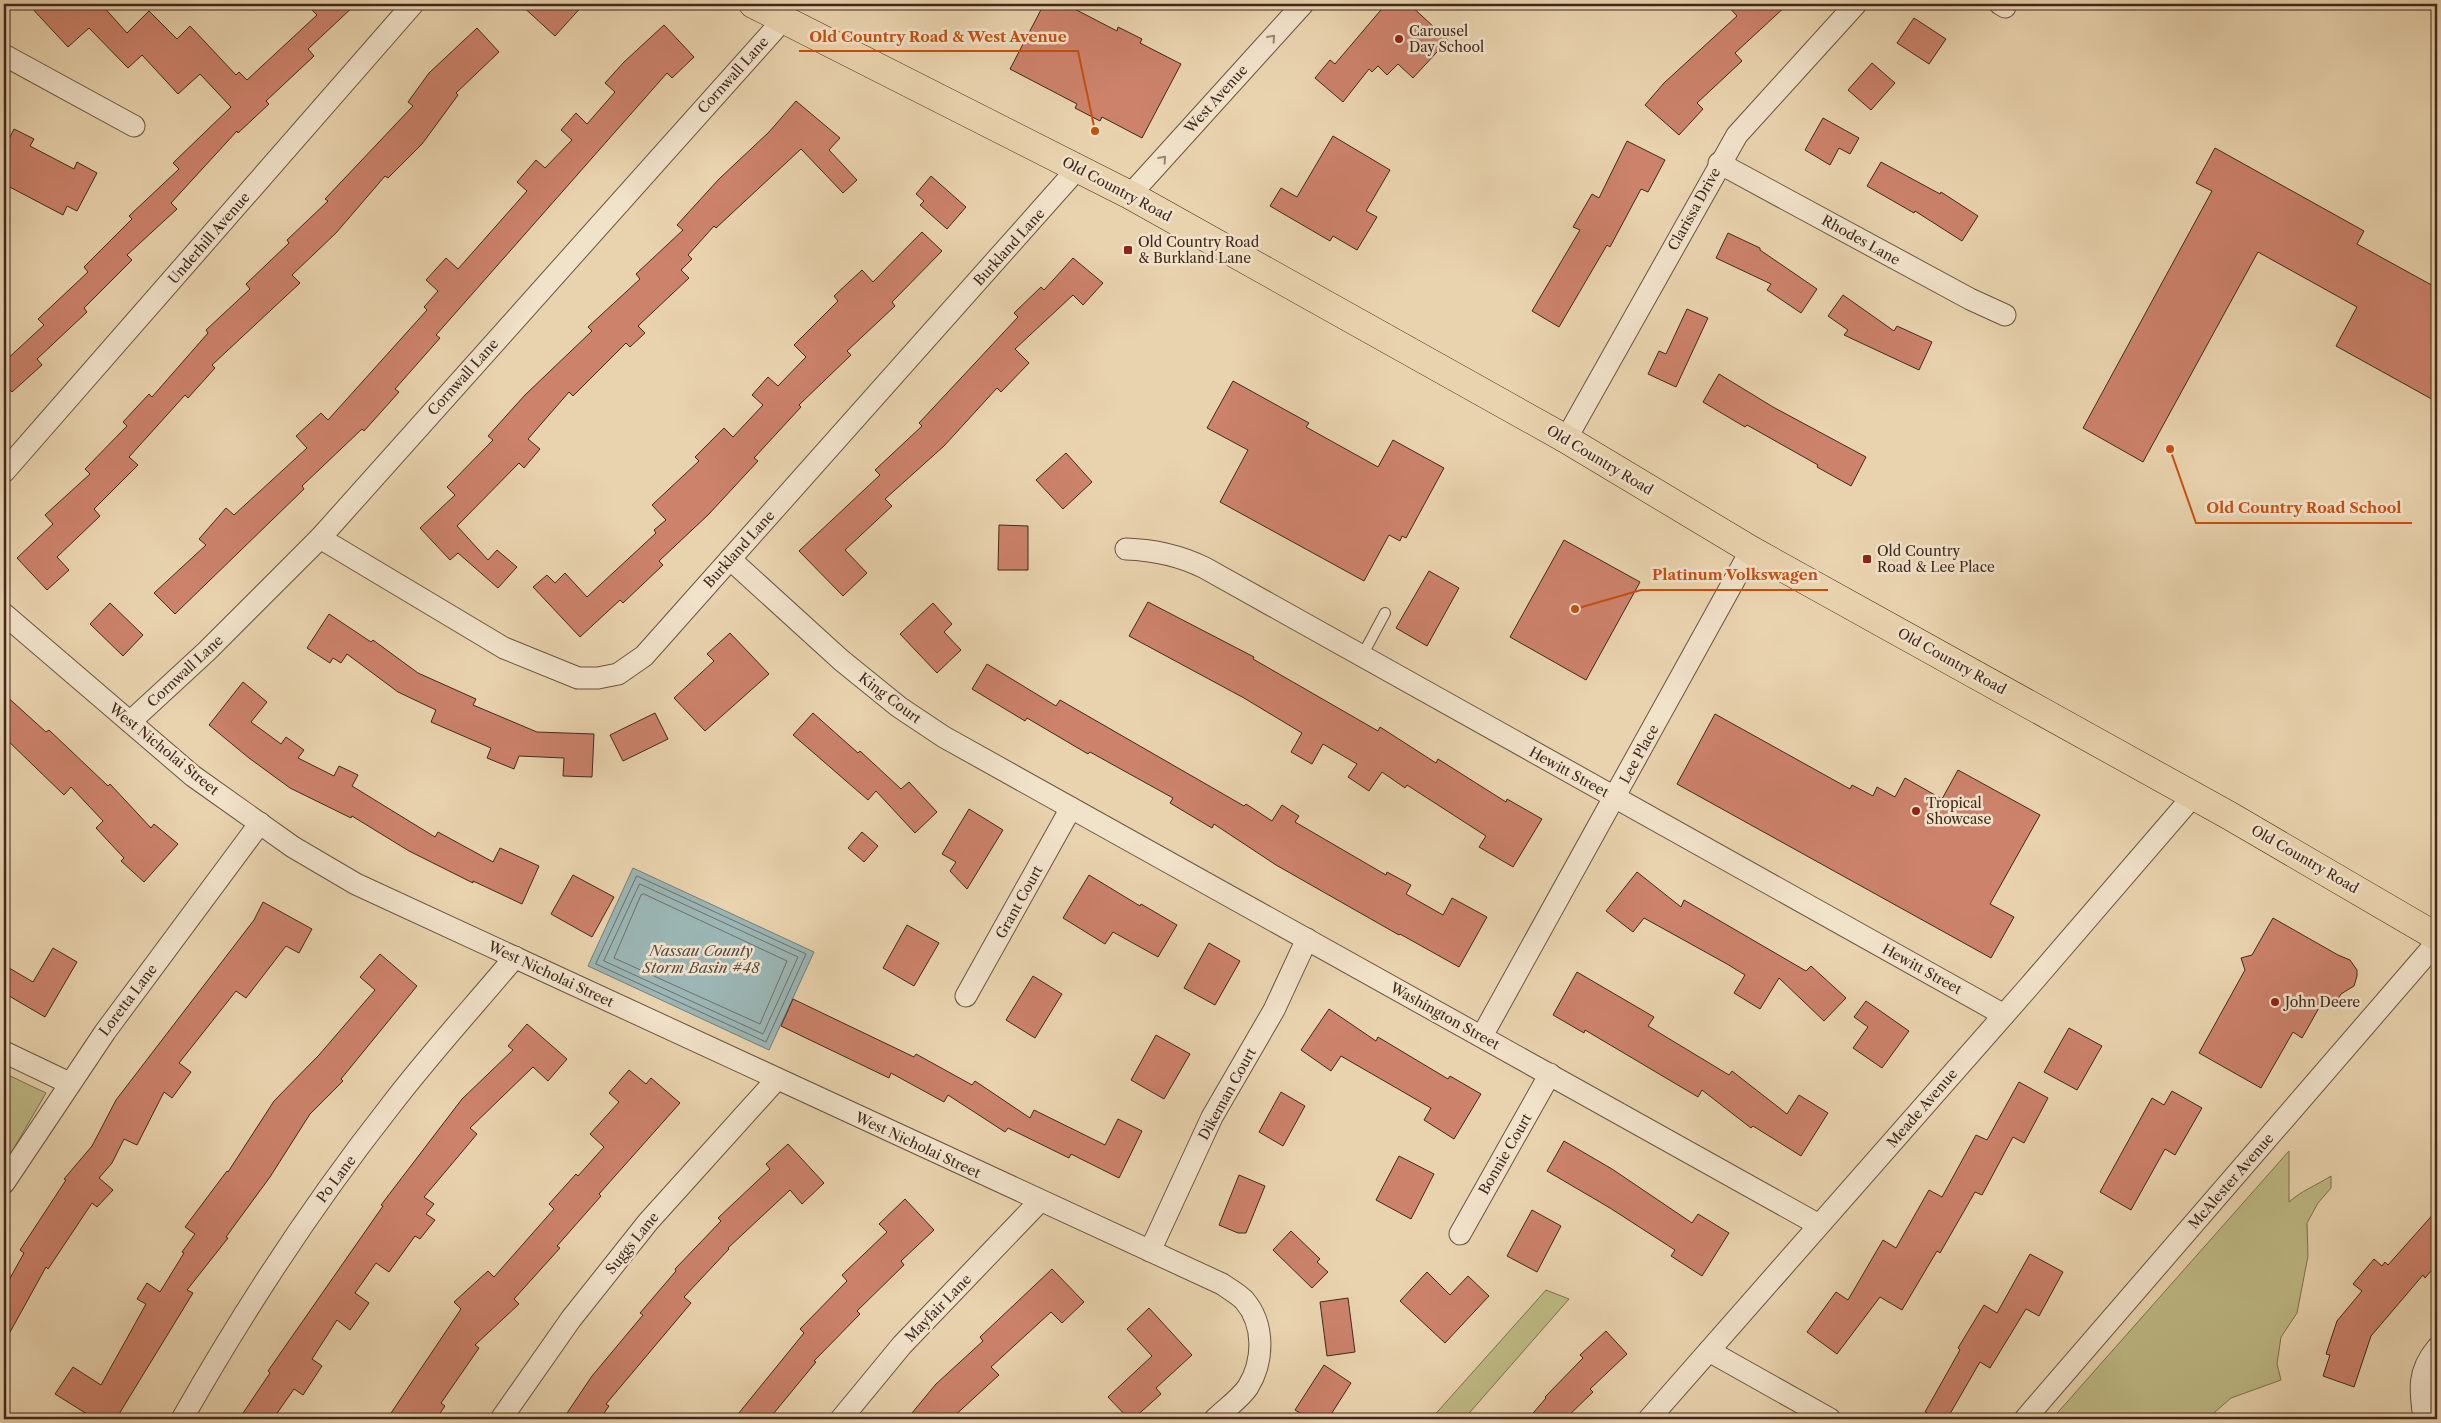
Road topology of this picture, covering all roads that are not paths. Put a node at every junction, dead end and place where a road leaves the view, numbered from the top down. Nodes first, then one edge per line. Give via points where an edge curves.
1 (413, 4) edge
2 (753, 4) edge
3 (1303, 4) edge
4 (1856, 4) edge
5 (783, 20) junction
6 (4, 55) edge
7 (134, 126) dead end
8 (1719, 163) junction
9 (1078, 168) junction
10 (1130, 194) junction
11 (2005, 315) dead end
12 (1566, 439) junction
13 (4, 472) edge
14 (320, 538) junction
15 (1126, 549) dead end
16 (1751, 550) junction
17 (730, 559) junction
18 (1385, 613) dead end
19 (4, 614) edge
20 (1362, 656) junction
21 (130, 722) junction
22 (2194, 795) junction
23 (1614, 798) junction
24 (1071, 808) junction
25 (260, 823) junction
26 (2437, 937) edge
27 (1307, 939) junction
28 (2437, 942) edge
29 (515, 957) junction
30 (966, 996) dead end
31 (2004, 1015) junction
32 (1482, 1036) junction
33 (4, 1052) edge
34 (1550, 1074) junction
35 (777, 1079) junction
36 (69, 1083) junction
37 (4, 1182) edge
38 (1040, 1201) junction
39 (1818, 1225) junction
40 (1460, 1234) dead end
41 (1150, 1251) junction
42 (2437, 1348) edge
43 (1709, 1351) junction
44 (182, 1419) edge
45 (501, 1419) edge
46 (841, 1419) edge
47 (1215, 1419) edge
48 (1649, 1419) edge
49 (1830, 1419) edge
50 (2025, 1419) edge
51 (2424, 1419) edge

1 - 13 street, Underhill Avenue
2 - 5 main road, Old Country Road
10 -> 3 street, West Avenue
4 - 8 street, Clarissa Drive via 1737,135
5 - 9 main road, Old Country Road
5 - 14 street, Cornwall Lane
6 - 7 street
8 - 11 street, Rhodes Lane
8 - 12 street, Clarissa Drive
9 - 10 main road, Old Country Road
9 - 17 street, Burkland Lane
10 - 12 main road, Old Country Road
12 - 16 main road, Old Country Road
14 - 17 street, Burkland Lane via 504,648 578,678 618,674 644,656
14 - 21 street, Cornwall Lane via 207,651
15 - 20 street, Hewitt Street via 1150,550 1190,560
16 - 22 main road, Old Country Road
16 - 23 street, Lee Place
17 - 24 street, King Court via 840,660 899,707 944,737
18 - 20 lane
19 - 21 street, West Nicholai Street
20 - 23 street, Hewitt Street
21 - 25 street, West Nicholai Street via 193,776
22 - 26 main road, Old Country Road
22 - 31 street, Meade Avenue
23 - 31 street, Hewitt Street
23 - 32 street, Lee Place
24 - 27 street, Washington Street
24 - 30 street, Grant Court
25 - 29 street, West Nicholai Street via 293,847 356,884
25 - 36 street, Loretta Lane
27 - 32 street, Washington Street
27 - 41 street, Dikeman Court via 1274,1010 1212,1118
28 - 50 street, McAlester Avenue
29 - 35 street, West Nicholai Street
29 - 44 street, Po Lane via 391,1104 303,1223 229,1335
31 - 39 street, Meade Avenue
32 - 34 street, Washington Street
33 - 36 street
34 - 39 street, Washington Street
34 - 40 street, Bonnie Court
35 - 38 street, West Nicholai Street
35 - 45 street, Suggs Lane via 648,1222 571,1319
36 - 37 street, Loretta Lane
38 - 41 street, West Nicholai Street
38 - 46 street, Mayfair Lane via 902,1346
39 - 43 street, Meade Avenue
41 - 47 street, West Nicholai Street via 1222,1284 1243,1300 1252,1313 1260,1334 1260,1358 1254,1377 1247,1389
42 - 51 street via 2427,1360 2420,1386
43 - 48 street, Meade Avenue
43 - 49 street

